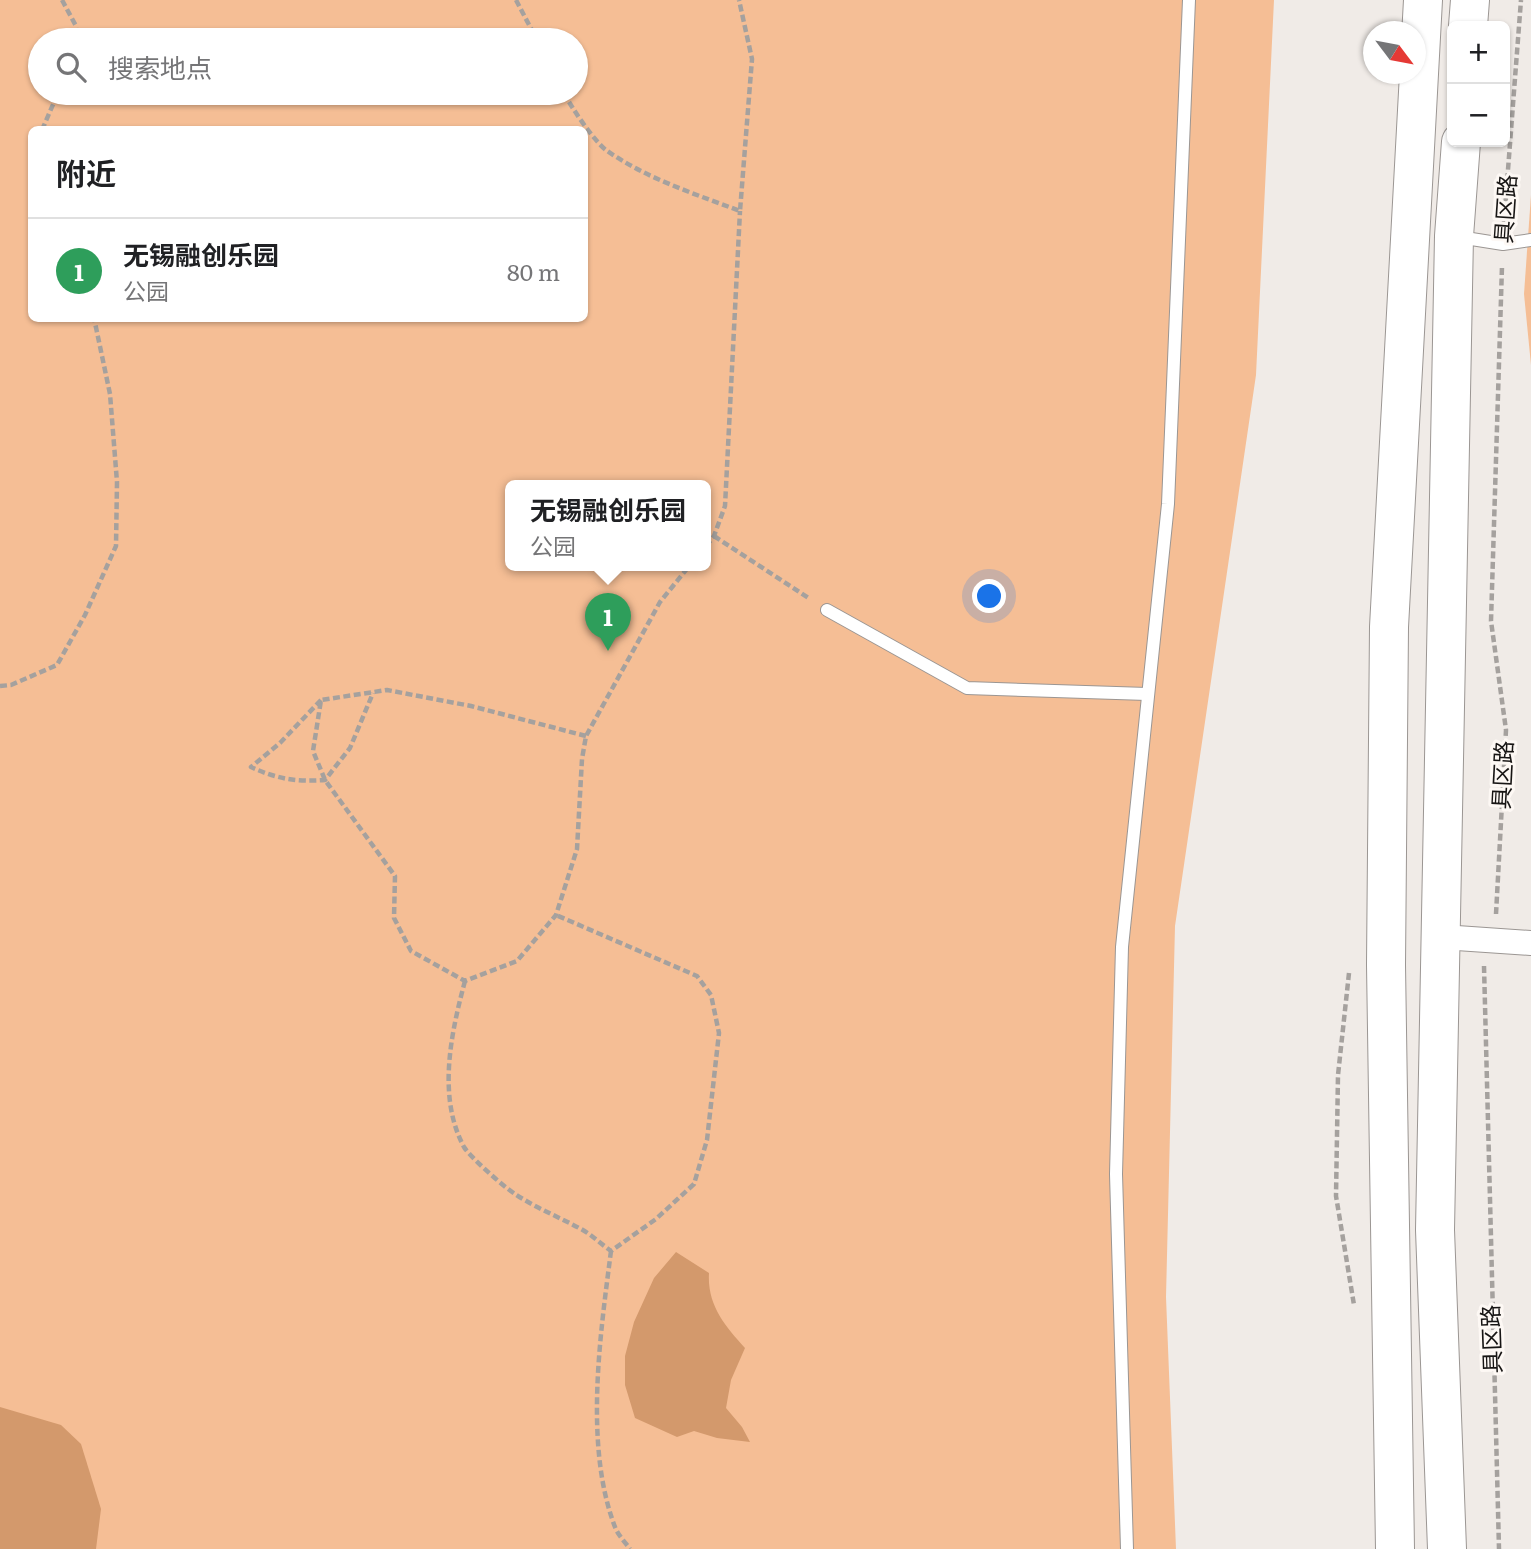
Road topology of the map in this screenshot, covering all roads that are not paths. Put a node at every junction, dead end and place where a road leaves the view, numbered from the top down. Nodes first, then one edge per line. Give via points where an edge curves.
1 (1189, 0) edge
2 (1423, 0) edge
3 (1470, 0) edge
4 (1468, 21) edge
5 (1461, 147) edge
6 (1454, 236) junction
7 (1531, 240) edge
8 (827, 610) road end
9 (1147, 694) junction
10 (1441, 937) junction
11 (1531, 943) edge
12 (1127, 1549) edge
13 (1395, 1549) edge
14 (1447, 1549) edge

1 - 9 lane via 1168,504
2 - 13 highway via 1390,627 1386,965
3 - 4 highway
5 - 6 highway
6 - 7 lane via 1503,244
6 - 10 highway
8 - 9 lane via 967,688
9 - 12 lane via 1122,947 1116,1174
10 - 11 street
10 - 14 highway via 1435,1230

